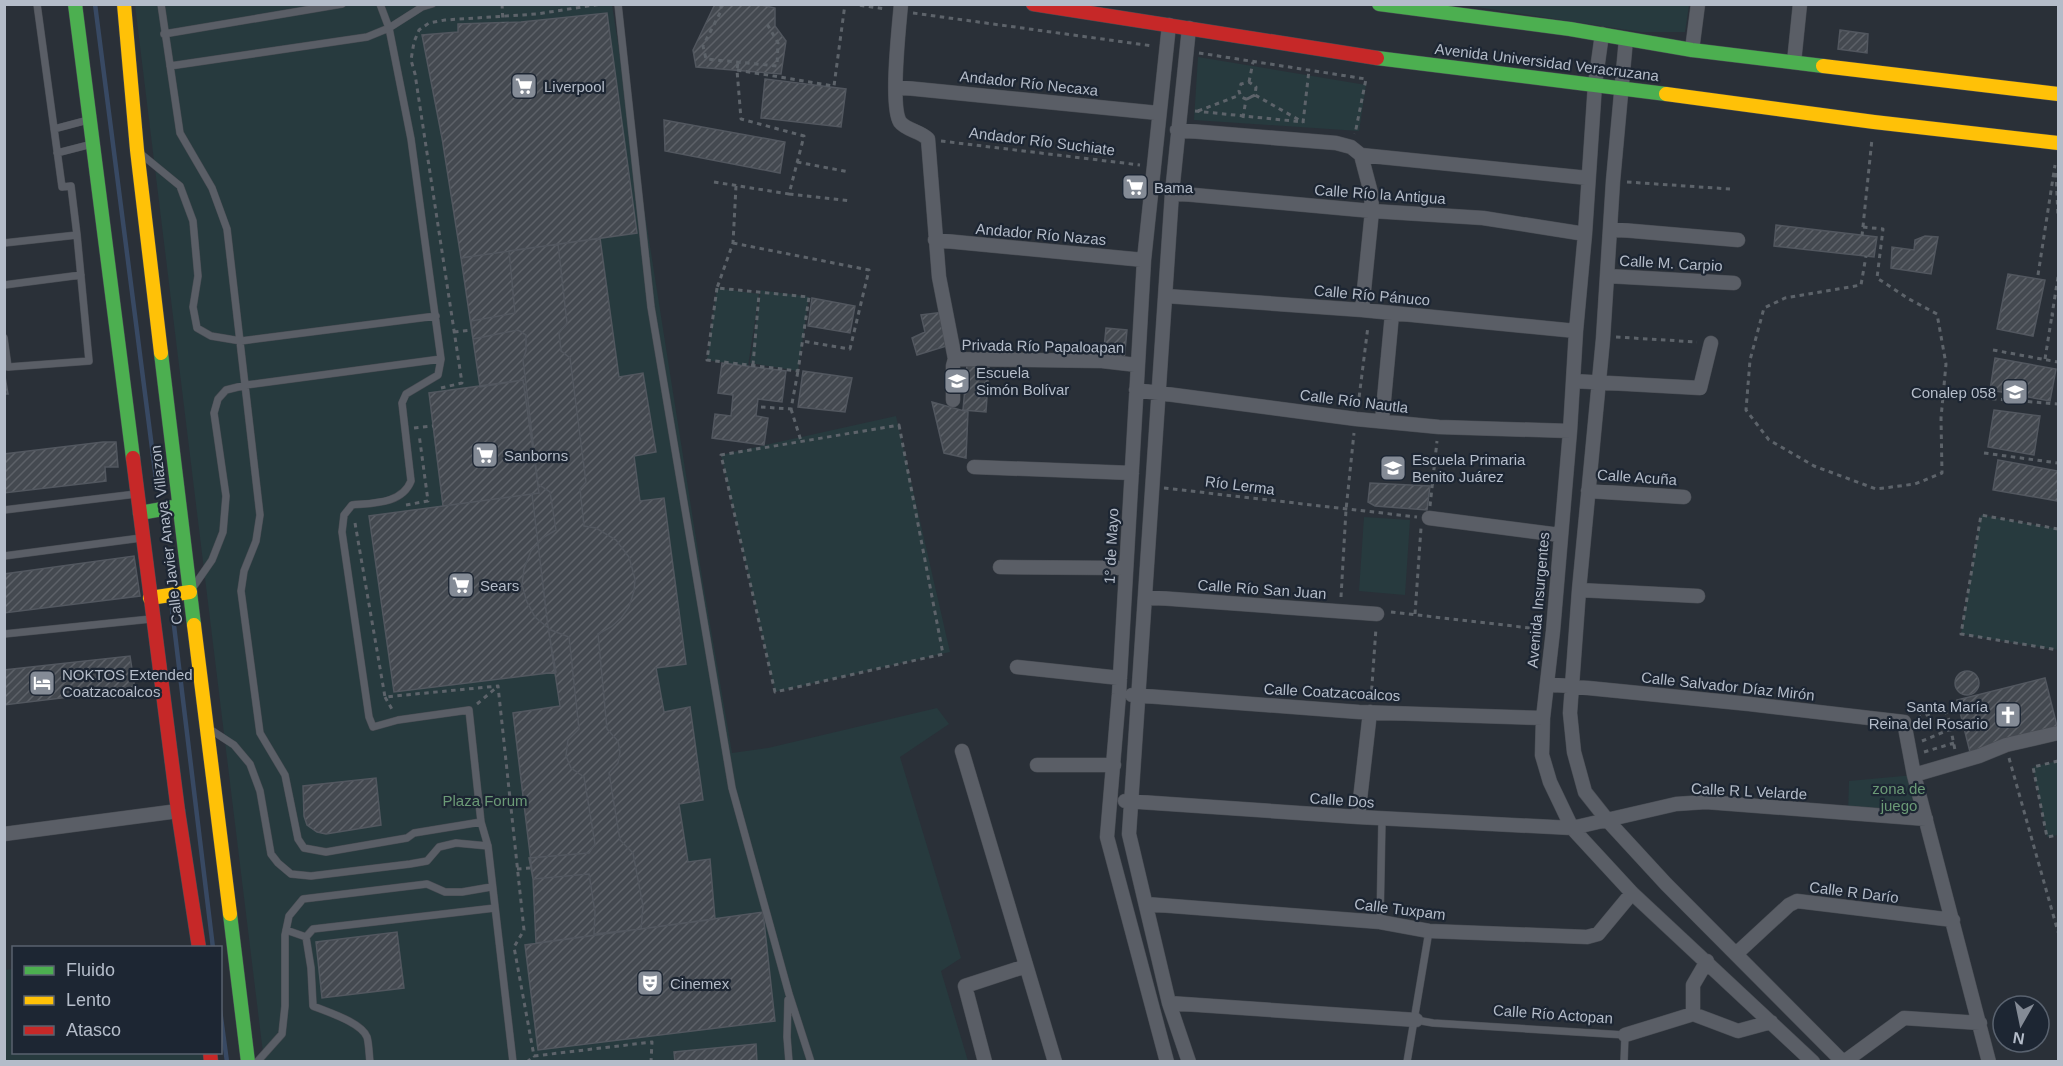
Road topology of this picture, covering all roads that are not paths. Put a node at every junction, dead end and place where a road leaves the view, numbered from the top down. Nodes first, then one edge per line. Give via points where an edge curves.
1 (37, 4) edge
2 (75, 4) edge
3 (124, 4) edge
4 (161, 4) edge
5 (342, 4) edge
6 (380, 4) edge
7 (432, 4) edge
8 (618, 4) edge
9 (1033, 4) edge
10 (1379, 4) edge
11 (1698, 4) edge
12 (1800, 4) edge
13 (900, 8) edge
14 (1105, 9) edge
15 (1169, 25) junction
16 (389, 28) junction
17 (1189, 28) junction
18 (165, 34) junction
19 (1602, 34) junction
20 (1626, 39) junction
21 (1692, 50) junction
22 (1794, 62) junction
23 (170, 66) junction
24 (1595, 84) junction
25 (896, 87) junction
26 (1621, 87) junction
27 (2058, 93) edge
28 (1158, 113) junction
29 (90, 119) junction
30 (54, 129) junction
31 (1177, 130) junction
32 (2058, 143) edge
33 (93, 144) junction
34 (137, 150) junction
35 (1356, 151) junction
36 (57, 153) junction
37 (1588, 178) junction
38 (1172, 193) junction
39 (1372, 211) junction
40 (1610, 229) junction
41 (1585, 234) junction
42 (77, 235) junction
43 (935, 240) junction
44 (1738, 240) dead end
45 (4, 243) edge
46 (1144, 260) junction
47 (81, 275) junction
48 (1607, 276) junction
49 (1734, 283) dead end
50 (4, 285) edge
51 (1166, 296) junction
52 (1366, 310) junction
53 (1392, 314) junction
54 (436, 316) junction
55 (1576, 331) junction
56 (4, 338) edge
57 (241, 341) junction
58 (1712, 343) road end
59 (441, 359) junction
60 (954, 363) junction
61 (1137, 364) junction
62 (1573, 381) junction
63 (1599, 383) junction
64 (246, 385) junction
65 (1136, 390) junction
66 (1159, 392) junction
67 (953, 400) dead end
68 (1382, 421) junction
69 (1570, 431) junction
70 (974, 467) dead end
71 (1131, 472) junction
72 (1588, 491) junction
73 (137, 494) junction
74 (1684, 497) dead end
75 (179, 506) junction
76 (4, 510) edge
77 (140, 513) junction
78 (1429, 518) road end
79 (1560, 535) junction
80 (143, 538) junction
81 (4, 556) edge
82 (1000, 567) dead end
83 (1126, 568) junction
84 (1579, 591) junction
85 (190, 592) junction
86 (1698, 596) dead end
87 (1145, 597) junction
88 (150, 598) junction
89 (1377, 614) road end
90 (153, 619) junction
91 (4, 634) edge
92 (1017, 667) dead end
93 (1120, 678) junction
94 (1548, 684) junction
95 (1572, 686) junction
96 (1119, 694) junction
97 (1138, 695) junction
98 (1370, 712) junction
99 (1543, 718) junction
100 (206, 726) junction
101 (2058, 733) edge
102 (962, 752) dead end
103 (1037, 765) dead end
104 (1114, 765) junction
105 (1914, 775) junction
106 (1111, 801) junction
107 (1132, 802) junction
108 (178, 811) junction
109 (1358, 817) junction
110 (1382, 819) junction
111 (1926, 819) junction
112 (1608, 821) junction
113 (481, 822) junction
114 (1572, 828) junction
115 (4, 834) edge
116 (488, 846) junction
117 (491, 886) junction
118 (1632, 893) junction
119 (1146, 904) junction
120 (495, 908) junction
121 (1953, 920) junction
122 (1380, 922) junction
123 (286, 930) junction
124 (1429, 931) junction
125 (306, 937) junction
126 (199, 946) edge
127 (1736, 954) junction
128 (1707, 961) junction
129 (1026, 966) junction
130 (789, 994) junction
131 (1169, 1003) junction
132 (1693, 1014) junction
133 (1416, 1020) junction
134 (1771, 1022) junction
135 (1980, 1023) junction
136 (1625, 1035) junction
137 (248, 1062) edge
138 (257, 1062) edge
139 (370, 1062) edge
140 (513, 1062) edge
141 (789, 1062) edge
142 (811, 1062) edge
143 (985, 1062) edge
144 (1054, 1062) edge
145 (1167, 1062) edge
146 (1189, 1062) edge
147 (1407, 1062) edge
148 (1624, 1062) edge
149 (1813, 1062) edge
150 (1843, 1062) edge
151 (1989, 1062) edge

1 - 30 lane
2 - 29 street, Calle Javier Anaya Villazon
3 - 34 street, Calle Javier Anaya Villazon
4 - 18 lane
5 - 18 lane
6 - 16 lane
7 - 16 lane
8 - 130 lane via 651,307 732,788
9 - 14 street, Avenida Universidad Veracruzana
10 - 19 street, Avenida Universidad Veracruzana
11 - 21 street
12 - 22 street
13 - 25 street
14 - 15 street, Avenida Universidad Veracruzana
15 - 17 street, Avenida Universidad Veracruzana
15 - 28 street, 1° de Mayo
16 - 23 lane via 342,42
16 - 54 lane via 411,139
17 - 24 street, Avenida Universidad Veracruzana via 1370,57
17 - 31 street
18 - 23 lane
19 - 20 street, Avenida Universidad Veracruzana
19 - 24 street, Avenida Insurgentes
20 - 21 street, Avenida Universidad Veracruzana
20 - 26 street
21 - 22 street, Avenida Universidad Veracruzana
22 - 27 street, Avenida Universidad Veracruzana
23 - 57 lane via 180,133 212,188 226,229
24 - 26 street, Avenida Universidad Veracruzana
24 - 37 street, Avenida Insurgentes
25 - 28 street, Andador Río Necaxa
25 - 43 street via 900,122 925,136
26 - 32 street, Avenida Universidad Veracruzana
26 - 40 street
28 - 46 street, 1° de Mayo
29 - 30 lane
29 - 33 street, Calle Javier Anaya Villazon
30 - 36 lane
31 - 35 street via 1301,140
31 - 38 street
33 - 36 lane
33 - 73 street, Calle Javier Anaya Villazon
34 - 57 lane via 180,186 193,221 198,276 193,307 198,328 211,336
34 - 75 street, Calle Javier Anaya Villazon
35 - 37 street
35 - 39 street via 1371,193
36 - 42 lane via 62,187 71,186
37 - 41 street, Avenida Insurgentes
38 - 39 street, Calle Río la Antigua
38 - 51 street
39 - 41 street, Calle Río la Antigua via 1484,218
39 - 52 street
40 - 44 street
40 - 48 street
41 - 55 street, Avenida Insurgentes
42 - 45 lane
42 - 47 lane
43 - 46 street, Andador Río Nazas
43 - 60 street
46 - 61 street, 1° de Mayo
47 - 50 lane
47 - 56 lane via 89,361 8,367
48 - 49 street, Calle M. Carpio
48 - 63 street
51 - 52 street, Calle Río Pánuco
51 - 66 street
52 - 53 street, Calle Río Pánuco
53 - 55 street, Calle Río Pánuco
53 - 68 street
54 - 57 lane
54 - 59 lane
55 - 62 street, Avenida Insurgentes
57 - 64 lane
58 - 63 street via 1700,388
59 - 64 lane
59 - 113 lane via 438,375 406,394 402,403 411,481 408,487 384,502 352,505 344,515 342,532 372,727 469,710
60 - 61 street, Privada Río Papaloapan
60 - 67 street
61 - 65 street, 1° de Mayo
62 - 63 street
62 - 69 street, Avenida Insurgentes
63 - 72 street
64 - 85 lane via 226,390 214,413 226,496 223,532 212,560
64 - 113 lane via 260,515 241,591 260,733 285,775 298,839 304,848 326,852
65 - 66 street, Calle Río Nautla
65 - 71 street, 1° de Mayo
66 - 68 street, Calle Río Nautla
66 - 87 street
68 - 69 street, Calle Río Nautla
69 - 79 street, Avenida Insurgentes
70 - 71 street
71 - 83 street, 1° de Mayo
72 - 74 street, Calle Acuña
72 - 84 street
73 - 76 lane
73 - 77 street, Calle Javier Anaya Villazon
75 - 77 street
75 - 85 street, Calle Javier Anaya Villazon
77 - 80 street, Calle Javier Anaya Villazon
78 - 79 street
79 - 94 street, Avenida Insurgentes
80 - 81 lane
80 - 88 street, Calle Javier Anaya Villazon
82 - 83 street
83 - 93 street, 1° de Mayo
84 - 86 street
84 - 95 street
85 - 88 street
85 - 100 street, Calle Javier Anaya Villazon
87 - 89 street, Calle Río San Juan
87 - 97 street
88 - 90 street, Calle Javier Anaya Villazon
90 - 91 lane
90 - 108 street, Calle Javier Anaya Villazon
92 - 93 street
93 - 96 street, 1° de Mayo
94 - 95 street, Calle Salvador Díaz Mirón
94 - 99 street, Avenida Insurgentes
95 - 105 street, Calle Salvador Díaz Mirón via 1908,739
95 - 112 street via 1574,752 1582,782 1585,792
96 - 97 street, Calle Coatzacoalcos
96 - 104 street, 1° de Mayo
97 - 98 street, Calle Coatzacoalcos
97 - 107 street
98 - 99 street, Calle Coatzacoalcos
98 - 109 street
99 - 114 street, Avenida Insurgentes via 1542,755
100 - 116 lane via 234,745 250,764 260,791 271,854 291,874 310,876 427,861 439,847 456,843
100 - 137 street, Calle Javier Anaya Villazon
101 - 105 street via 2006,745
102 - 129 street
103 - 104 street
104 - 106 street, 1° de Mayo
105 - 111 street
106 - 107 street, Calle Dos
106 - 145 street, 1° de Mayo via 1107,837
107 - 109 street, Calle Dos
107 - 119 street via 1129,834
108 - 115 street
108 - 126 street, Calle Javier Anaya Villazon
109 - 110 street, Calle Dos
110 - 114 street, Calle Dos
110 - 122 lane
111 - 112 street, Calle R L Velarde via 1706,802 1676,804
111 - 121 street
112 - 114 street, Calle R L Velarde
112 - 127 street
113 - 116 lane
114 - 118 street, Avenida Insurgentes
116 - 117 lane
117 - 120 lane
117 - 123 lane via 445,892 427,884 303,899 289,916
118 - 124 street, Calle Tuxpam via 1598,934 1587,937
118 - 128 street, Avenida Insurgentes
119 - 122 street, Calle Tuxpam
119 - 131 street
120 - 125 lane via 313,929
120 - 140 lane
121 - 127 street, Calle R Darío via 1797,902
121 - 135 street
122 - 124 street, Calle Tuxpam
123 - 125 lane
123 - 138 lane via 282,1034
124 - 133 lane
125 - 139 lane via 313,1006 362,1031 367,1037
127 - 150 street
128 - 132 street via 1693,986
128 - 134 street, Avenida Insurgentes
129 - 143 street via 964,986
129 - 144 street
130 - 141 lane
130 - 142 lane
131 - 133 street
131 - 146 street
132 - 134 street via 1738,1031
132 - 136 street, Calle Río Actopan
133 - 136 lane, Calle Río Actopan
133 - 147 lane
134 - 149 street, Avenida Insurgentes
135 - 150 street via 1904,1018
135 - 151 street
136 - 148 lane

